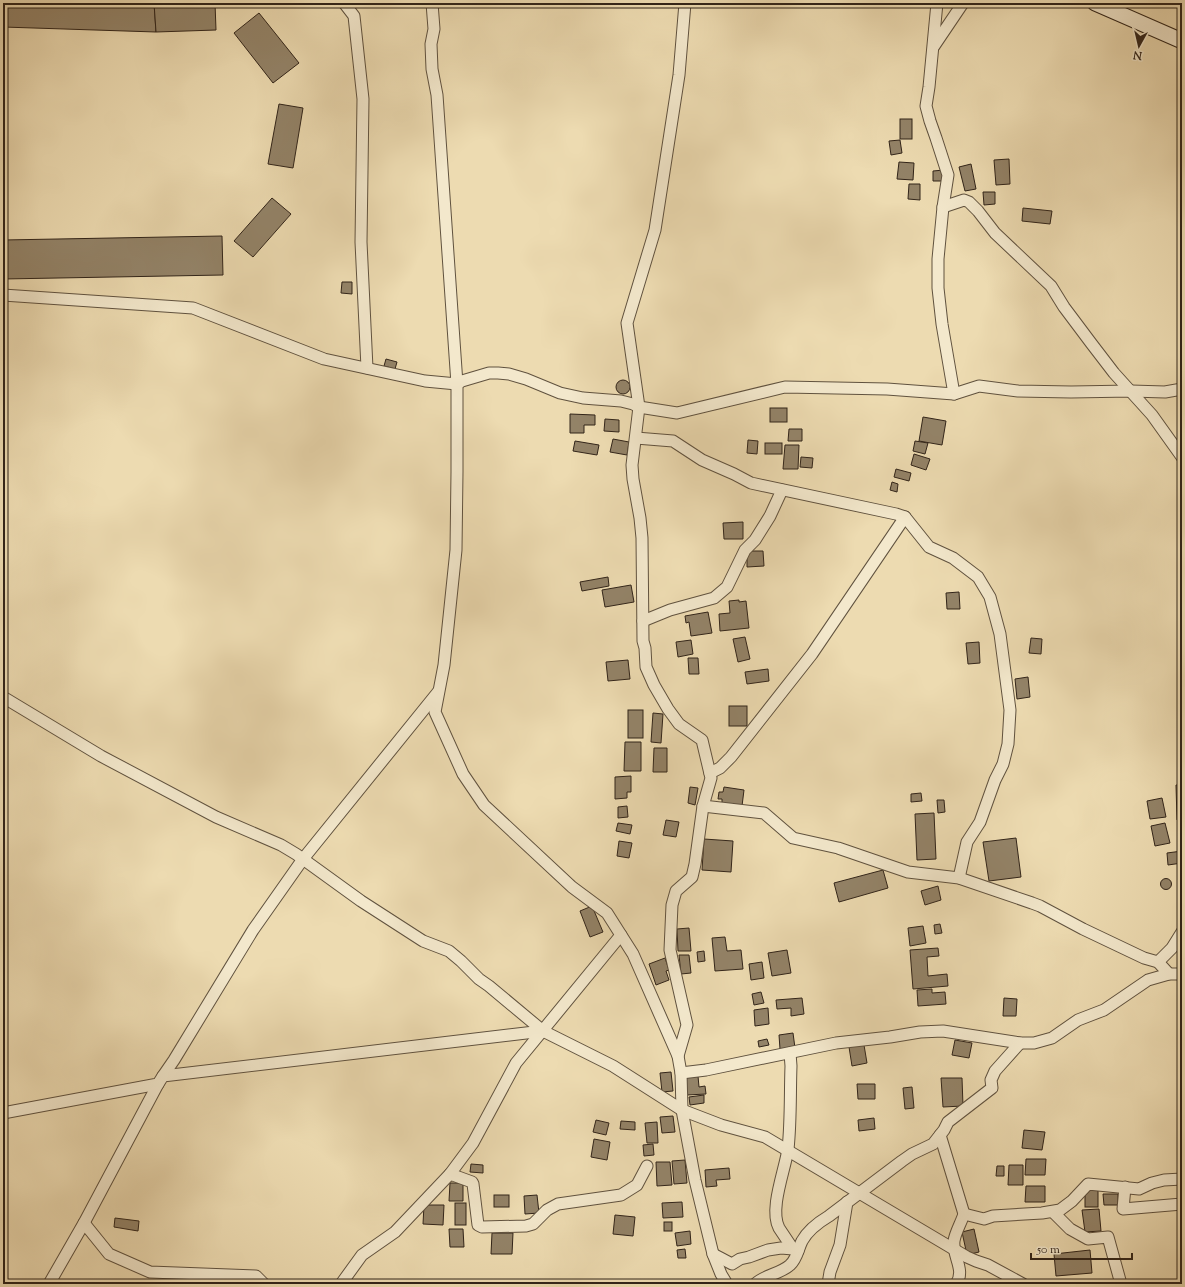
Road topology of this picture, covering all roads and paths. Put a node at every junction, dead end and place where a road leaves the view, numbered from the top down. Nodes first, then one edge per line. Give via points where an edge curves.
1 (344, 3) edge
2 (432, 3) edge
3 (685, 3) edge
4 (937, 3) edge
5 (964, 3) edge
6 (1095, 3) edge
7 (1182, 42) edge
8 (933, 46) junction
9 (943, 207) junction
10 (3, 295) edge
11 (367, 368) junction
12 (457, 384) junction
13 (1182, 389) edge
14 (1131, 391) junction
15 (954, 394) junction
16 (639, 407) junction
17 (636, 438) junction
18 (1182, 457) edge
19 (782, 490) junction
20 (905, 517) junction
21 (643, 621) junction
22 (439, 691) junction
23 (3, 697) edge
24 (710, 773) junction
25 (703, 806) junction
26 (303, 859) junction
27 (959, 878) junction
28 (1182, 932) edge
29 (621, 935) junction
30 (1158, 962) junction
31 (1169, 974) junction
32 (1182, 974) edge
33 (543, 1031) junction
34 (1020, 1043) junction
35 (790, 1053) junction
36 (678, 1056) junction
37 (680, 1073) junction
38 (160, 1080) junction
39 (682, 1110) junction
40 (3, 1113) edge
41 (940, 1135) junction
42 (788, 1150) junction
43 (647, 1166) dead end
44 (450, 1174) junction
45 (1182, 1179) edge
46 (1125, 1187) junction
47 (860, 1192) junction
48 (847, 1202) junction
49 (1182, 1204) edge
50 (1053, 1212) junction
51 (964, 1214) junction
52 (84, 1223) junction
53 (954, 1248) junction
54 (796, 1250) junction
55 (713, 1254) junction
56 (49, 1284) edge
57 (264, 1284) edge
58 (341, 1284) edge
59 (727, 1284) edge
60 (755, 1284) edge
61 (828, 1284) edge
62 (956, 1284) edge
63 (1023, 1284) edge
64 (1121, 1284) edge

1 - 11 street via 354,16 363,99 361,242
2 - 12 street via 432,69 437,95
3 - 16 street via 679,75 655,230 628,323
4 - 8 street
5 - 8 street
6 - 7 main road
8 - 9 street via 926,106 948,175
9 - 14 street via 964,200 969,202 995,233 1051,286 1064,308
9 - 15 street via 938,288
10 - 11 street via 193,308 324,359
11 - 12 street via 425,381
12 - 16 street via 489,374 510,374 567,394 591,400 621,401
12 - 22 street via 456,550
13 - 14 street via 1165,392
14 - 15 street via 1018,392 979,386
14 - 18 street
15 - 16 street via 887,389 785,387 677,412
16 - 17 street
17 - 19 street via 673,441 702,460 751,483
17 - 21 street via 632,465 642,538
19 - 20 street
19 - 21 street via 770,516 755,540 745,550 727,587 714,598 670,610
20 - 24 street via 812,654 731,757 720,768
20 - 27 street via 929,547 953,558 978,577 990,597 1000,634 1010,710 1008,744 1003,764 980,822 967,842
21 - 24 street via 646,667 668,709 680,724 702,740
22 - 26 street
22 - 29 street via 435,712 463,774 484,805 572,887 607,914
23 - 26 street via 101,756 216,817 289,849
24 - 25 street via 711,778
25 - 27 street via 764,813 793,838 838,848 908,872
25 - 36 street via 692,876 676,891 672,905 670,950 687,1025
26 - 33 street via 423,941 449,951
26 - 38 street via 253,930
27 - 30 street via 1040,906 1083,930
28 - 30 street via 1172,948
29 - 33 street
29 - 36 street via 633,954
30 - 31 street
31 - 32 street
31 - 34 street via 1148,980 1104,1010 1078,1020 1052,1038 1034,1043
33 - 38 street
33 - 39 street via 613,1066
33 - 44 street via 516,1063 473,1143
34 - 35 street via 943,1031 836,1043
34 - 41 street via 995,1071 991,1080 992,1088 948,1122
35 - 37 street
35 - 42 street via 792,1066
36 - 37 street
37 - 39 street
38 - 40 street
38 - 52 street
39 - 42 street via 721,1125 765,1137
39 - 55 street via 695,1180
41 - 47 street via 933,1144 912,1154
41 - 51 street
42 - 47 street
42 - 54 street via 776,1211 777,1225
43 - 44 street via 637,1185 621,1195 558,1204 547,1210 533,1224 526,1226 478,1225 472,1182
44 - 58 street via 395,1232 362,1255
45 - 46 street via 1164,1180 1139,1189
46 - 49 street via 1123,1209
46 - 50 street via 1088,1184 1066,1206
47 - 48 street
47 - 53 street
48 - 54 street via 818,1223
48 - 61 street via 840,1245
50 - 51 street via 993,1216 984,1219
50 - 64 street via 1070,1229 1088,1239 1108,1237
51 - 53 street
52 - 56 street
52 - 57 street via 109,1254 150,1272 256,1276
53 - 62 street via 961,1275
53 - 63 street
54 - 55 street via 768,1250 732,1264
54 - 60 street via 796,1257 788,1267
55 - 59 street

